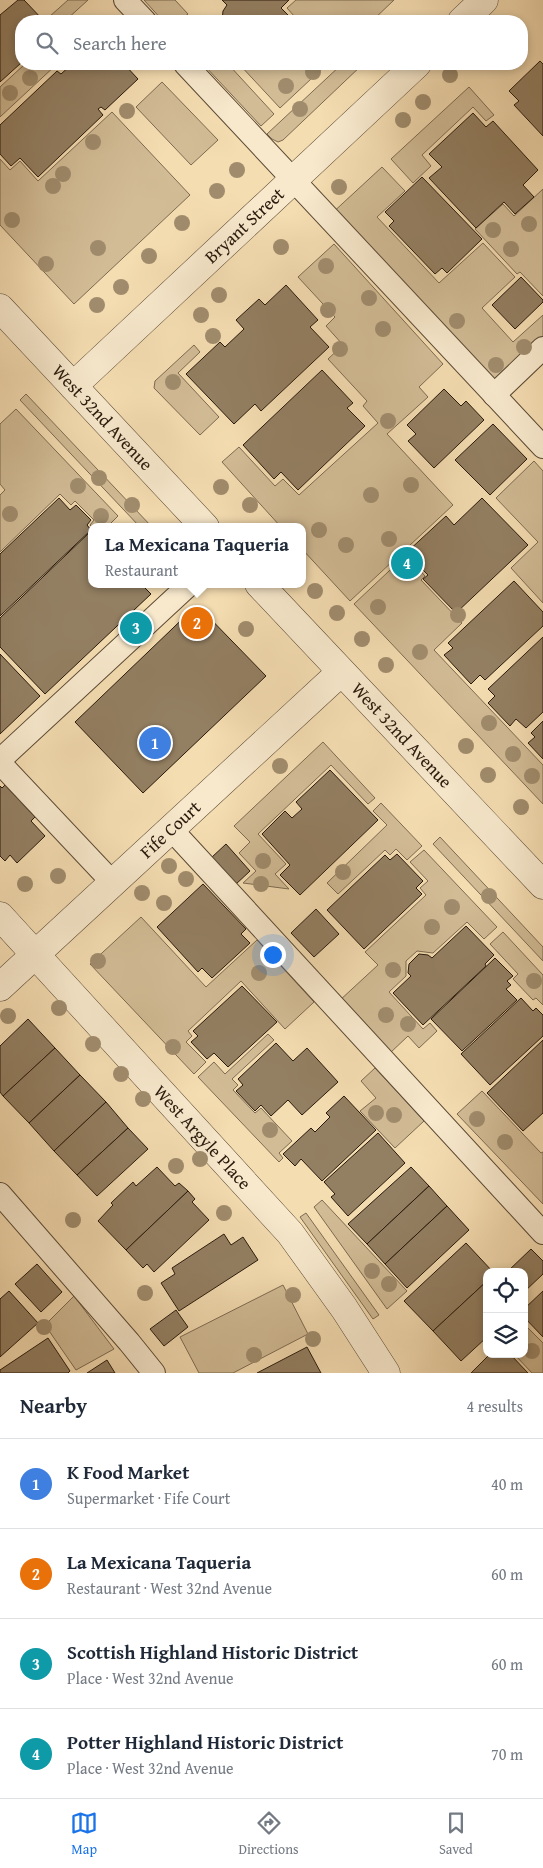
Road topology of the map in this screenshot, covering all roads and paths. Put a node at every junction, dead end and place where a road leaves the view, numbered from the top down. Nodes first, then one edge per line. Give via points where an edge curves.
1 (126, 0) edge
2 (484, 0) edge
3 (140, 15) edge
4 (468, 15) edge
5 (191, 70) edge
6 (411, 70) edge
7 (294, 180) junction
8 (0, 308) edge
9 (543, 348) edge
10 (73, 386) junction
11 (494, 394) junction
12 (543, 447) edge
13 (201, 523) edge
14 (186, 588) edge
15 (263, 588) edge
16 (341, 672) junction
17 (0, 761) edge
18 (171, 829) junction
19 (113, 883) junction
20 (543, 884) edge
21 (0, 916) edge
22 (35, 954) junction
23 (0, 987) edge
24 (0, 1194) edge
25 (543, 1233) edge
26 (154, 1373) edge
27 (386, 1373) edge

1 - 3 lane
2 - 4 street
5 - 7 lane
6 - 7 street, Bryant Street
7 - 10 street, Bryant Street
7 - 11 lane
8 - 10 street, West 32nd Avenue
9 - 11 lane
10 - 13 street, West 32nd Avenue
11 - 12 lane
14 - 17 lane
15 - 16 street, West 32nd Avenue
16 - 18 street, Fife Court
16 - 20 street, West 32nd Avenue
17 - 19 lane
18 - 19 street, Fife Court
18 - 25 lane
19 - 22 street, Fife Court
21 - 22 street, West Argyle Place
22 - 23 street, Fife Court
22 - 27 street, West Argyle Place via 290,1232
24 - 26 lane

